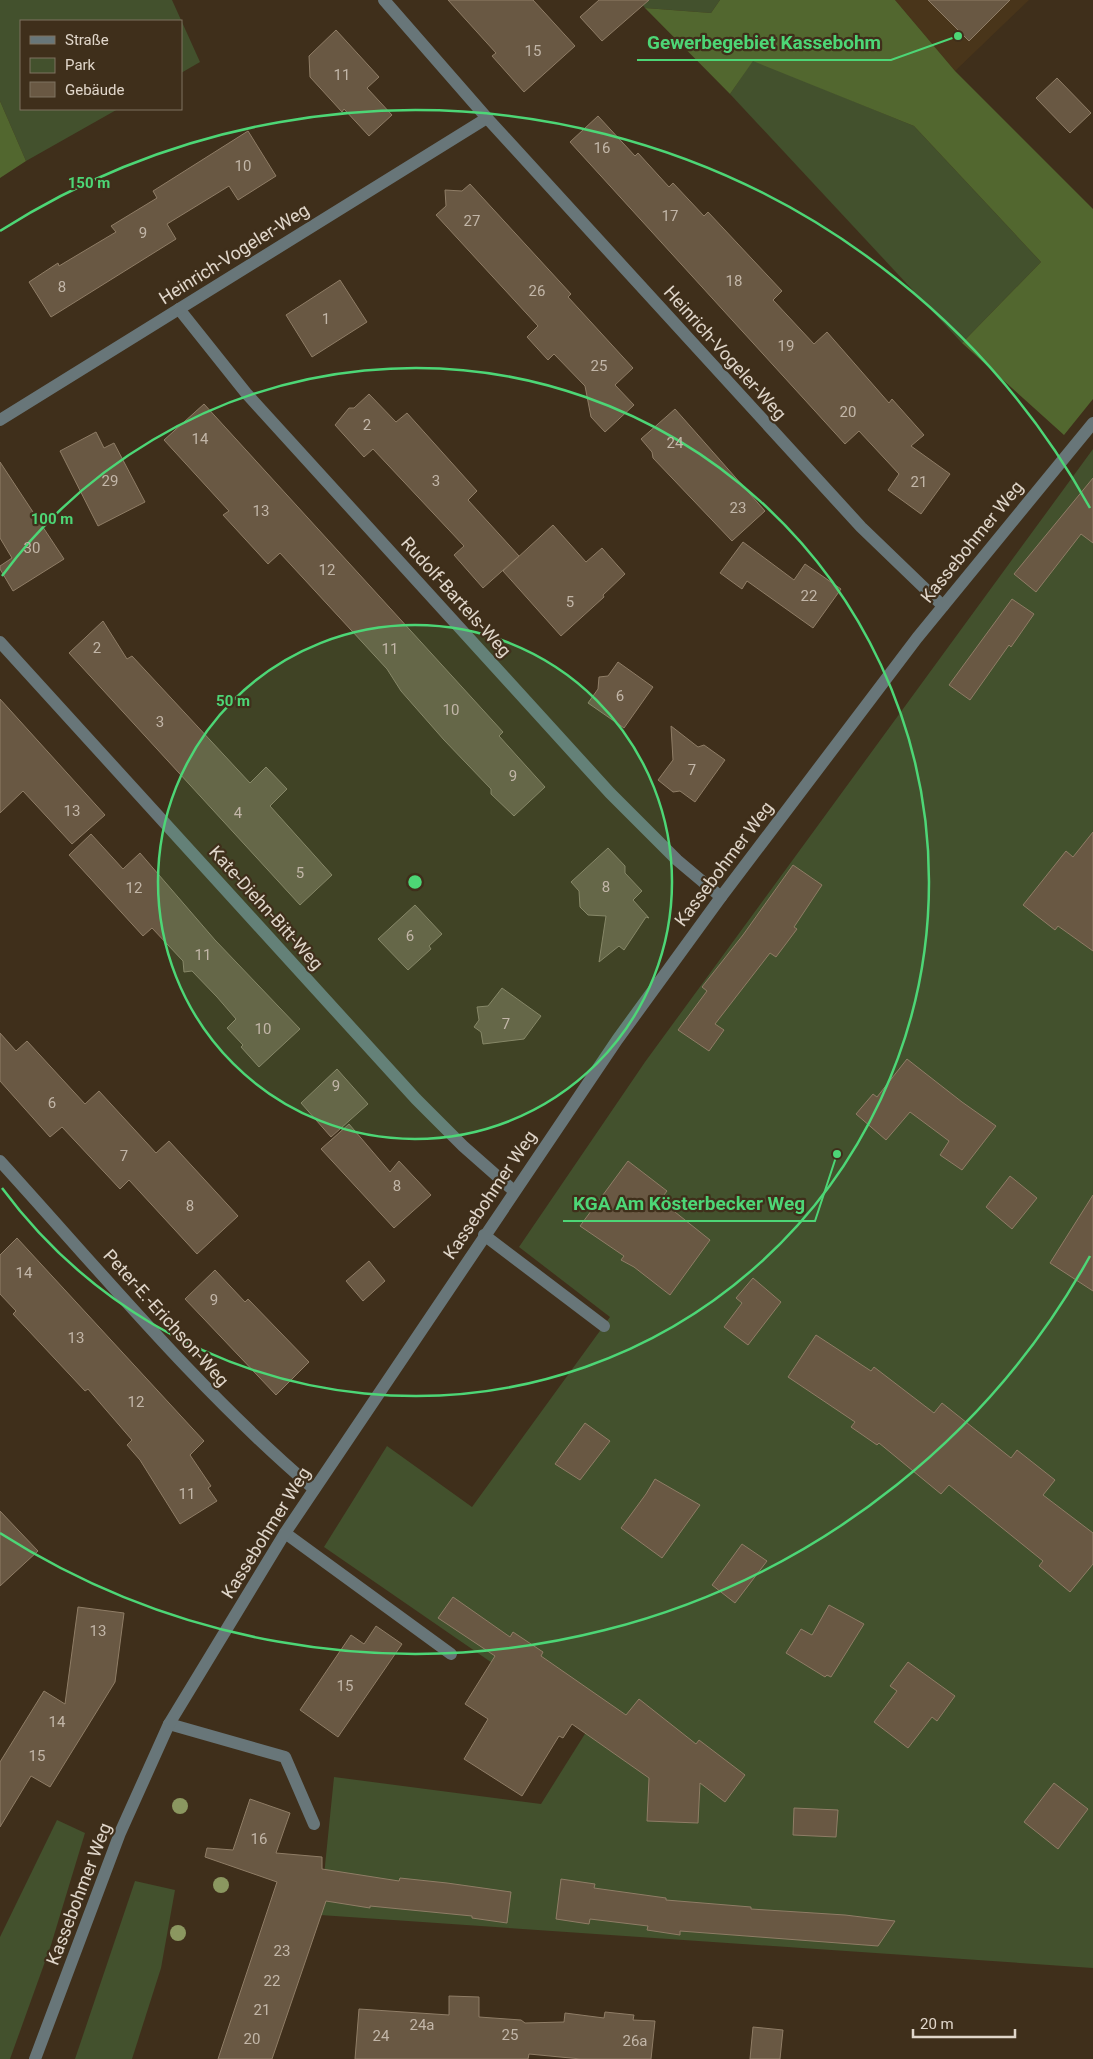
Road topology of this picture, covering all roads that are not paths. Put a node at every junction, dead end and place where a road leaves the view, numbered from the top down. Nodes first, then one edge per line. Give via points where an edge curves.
1 (384, 0) edge
2 (487, 118) junction
3 (179, 309) junction
4 (0, 420) edge
5 (1093, 423) edge
6 (943, 606) junction
7 (0, 642) edge
8 (721, 896) junction
9 (0, 1161) edge
10 (514, 1190) junction
11 (484, 1235) junction
12 (604, 1326) dead end
13 (314, 1489) junction
14 (285, 1533) junction
15 (451, 1654) dead end
16 (169, 1724) junction
17 (314, 1824) dead end
18 (35, 2059) edge

1 - 2 street, Heinrich-Vogeler-Weg
2 - 3 street, Heinrich-Vogeler-Weg
2 - 6 street, Heinrich-Vogeler-Weg via 861,527
3 - 4 street, Heinrich-Vogeler-Weg
3 - 8 street, Rudolf-Bartels-Weg via 246,393 610,792 678,860
5 - 6 street, Kassebohmer Weg
6 - 8 street, Kassebohmer Weg
7 - 10 street, Kate-Diehn-Bitt-Weg via 416,1100
8 - 10 street, Kassebohmer Weg
9 - 13 street, Peter-E.-Erichson-Weg via 210,1393
10 - 11 street, Kassebohmer Weg
11 - 12 street
11 - 13 street, Kassebohmer Weg
13 - 14 street, Kassebohmer Weg
14 - 15 street
14 - 16 street, Kassebohmer Weg
16 - 17 street via 285,1757
16 - 18 street, Kassebohmer Weg via 120,1834

